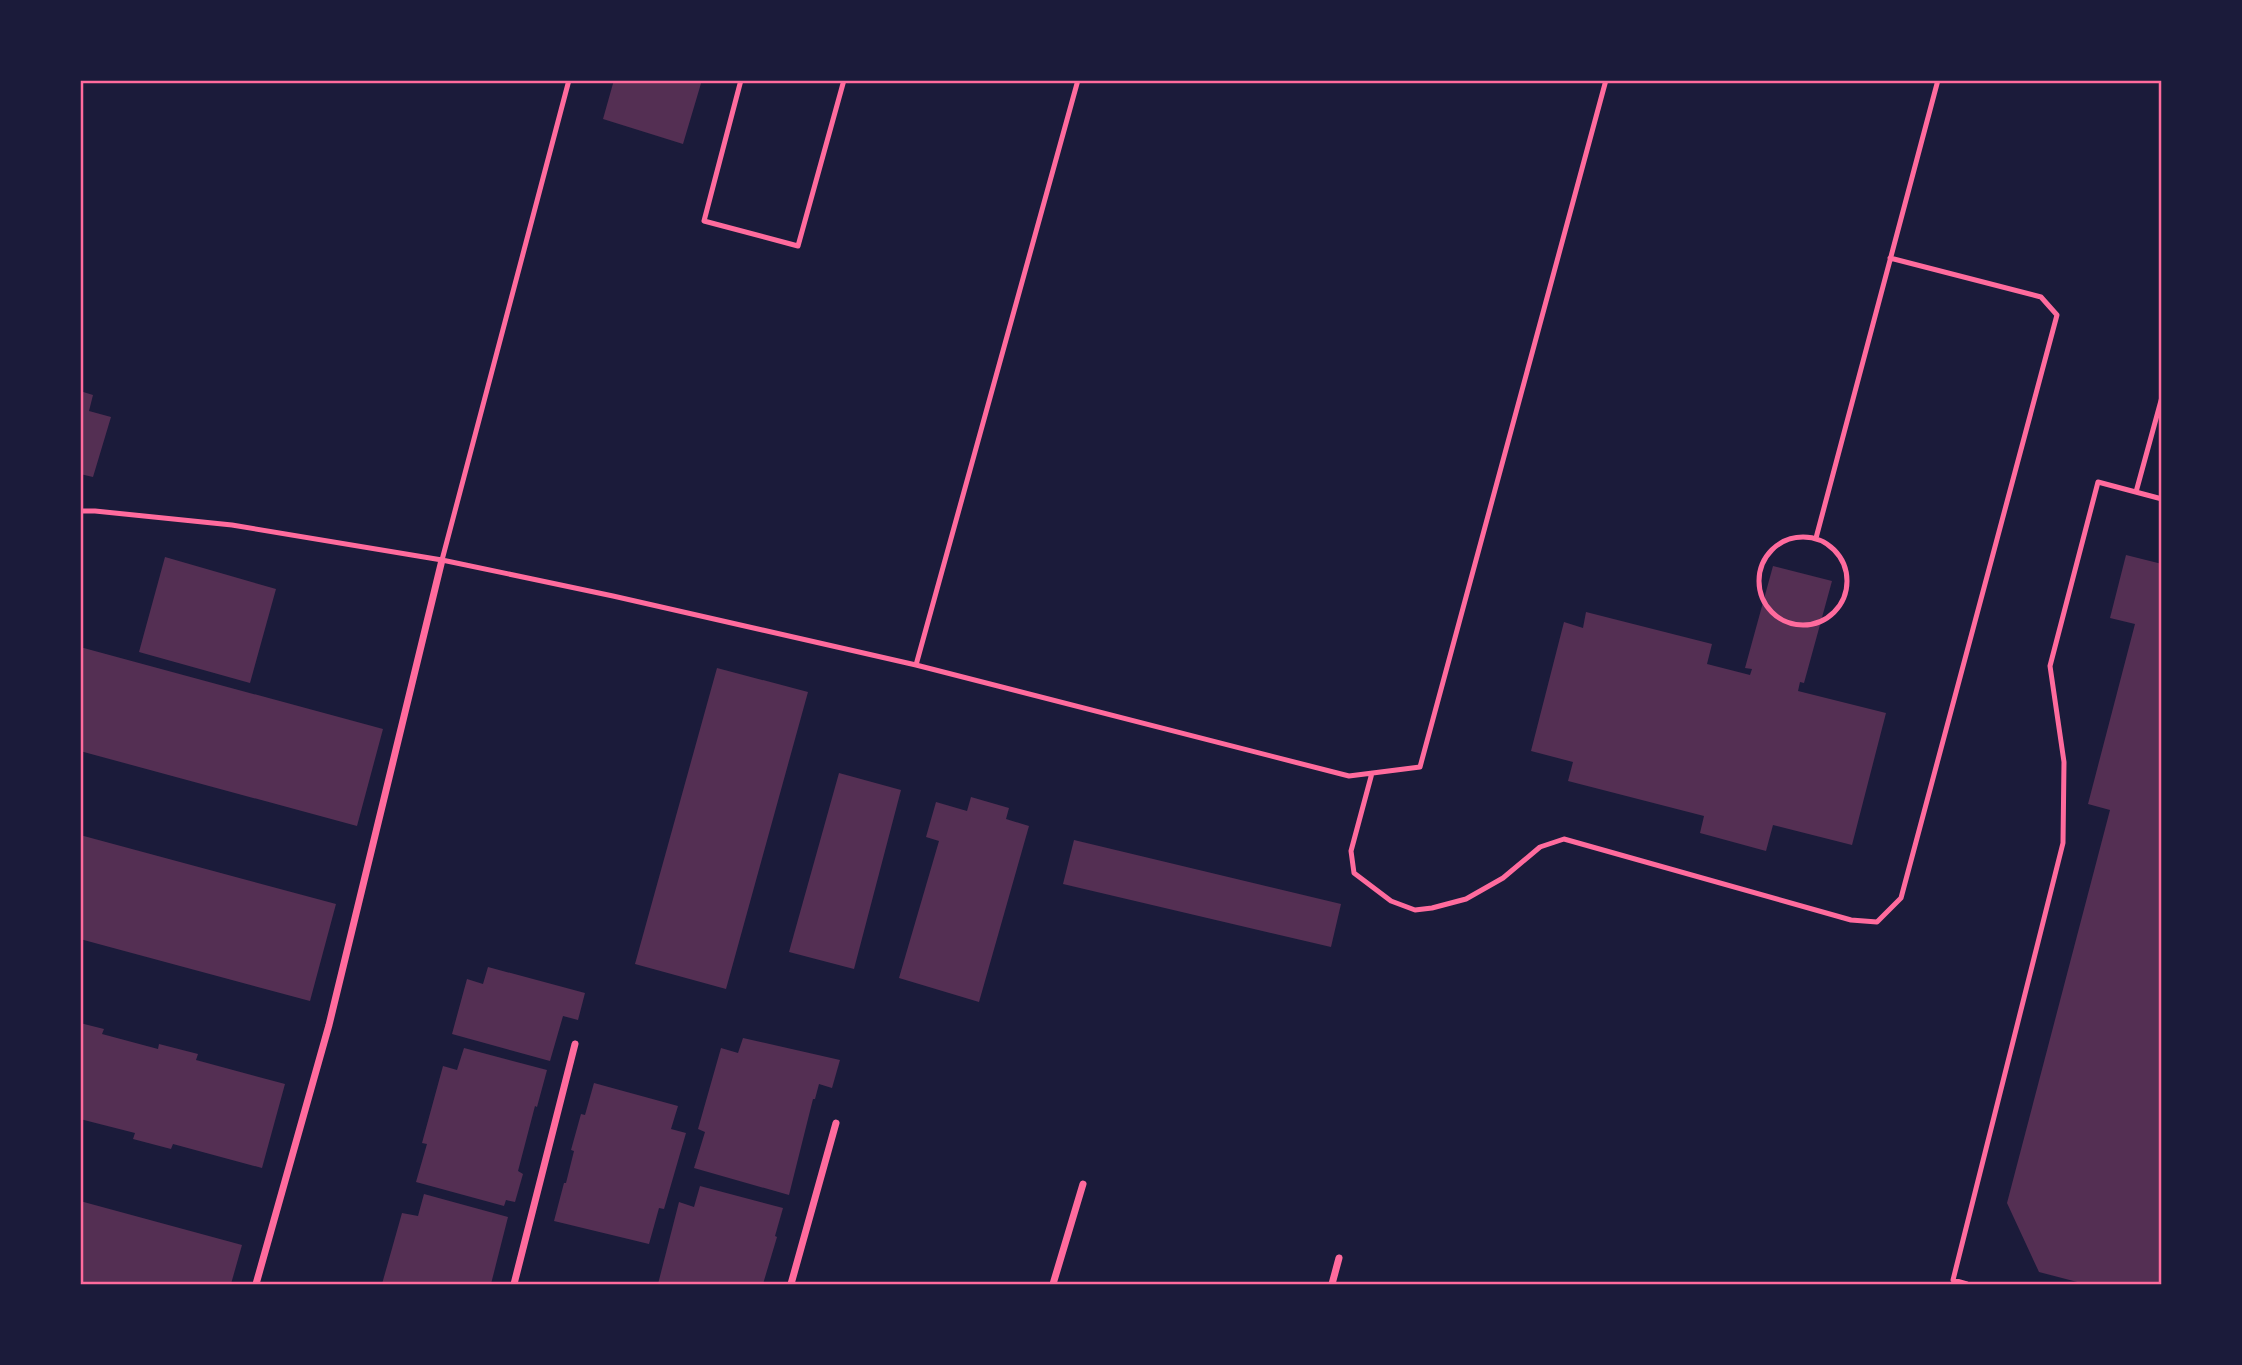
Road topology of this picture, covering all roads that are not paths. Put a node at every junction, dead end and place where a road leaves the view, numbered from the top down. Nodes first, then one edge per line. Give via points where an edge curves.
1 (569, 80) edge
2 (741, 80) edge
3 (844, 80) edge
4 (1077, 80) edge
5 (1606, 80) edge
6 (1938, 80) edge
7 (1890, 258) junction
8 (2161, 397) edge
9 (2136, 492) junction
10 (2161, 499) edge
11 (80, 511) edge
12 (1816, 538) junction
13 (442, 560) junction
14 (916, 665) junction
15 (1372, 773) junction
16 (575, 1044) dead end
17 (836, 1123) dead end
18 (1083, 1184) dead end
19 (1339, 1258) dead end
20 (256, 1284) edge
21 (514, 1284) edge
22 (791, 1284) edge
23 (1053, 1284) edge
24 (1332, 1284) edge
25 (1967, 1284) edge

1 - 13 lane
2 - 3 lane via 704,221 798,246
4 - 14 lane
5 - 15 lane via 1420,767
6 - 7 lane
7 - 12 lane
7 - 15 lane via 2041,297 2057,316 1900,898 1877,922 1851,919 1563,839 1540,847 1503,878 1466,899 1415,910 1391,901 1354,873 1351,851
8 - 9 lane
9 - 10 lane
9 - 25 lane via 2098,482 2050,666 2064,762 2063,843 1953,1280
11 - 13 lane via 232,525
12 - 12 lane via 1798,536 1782,541 1768,552 1760,567 1763,601 1774,615 1789,623 1807,625 1823,620 1845,594 1842,560 1831,546
13 - 14 lane
13 - 20 street via 329,1025
14 - 15 lane via 1349,776
16 - 21 street
17 - 22 street
18 - 23 street
19 - 24 street

